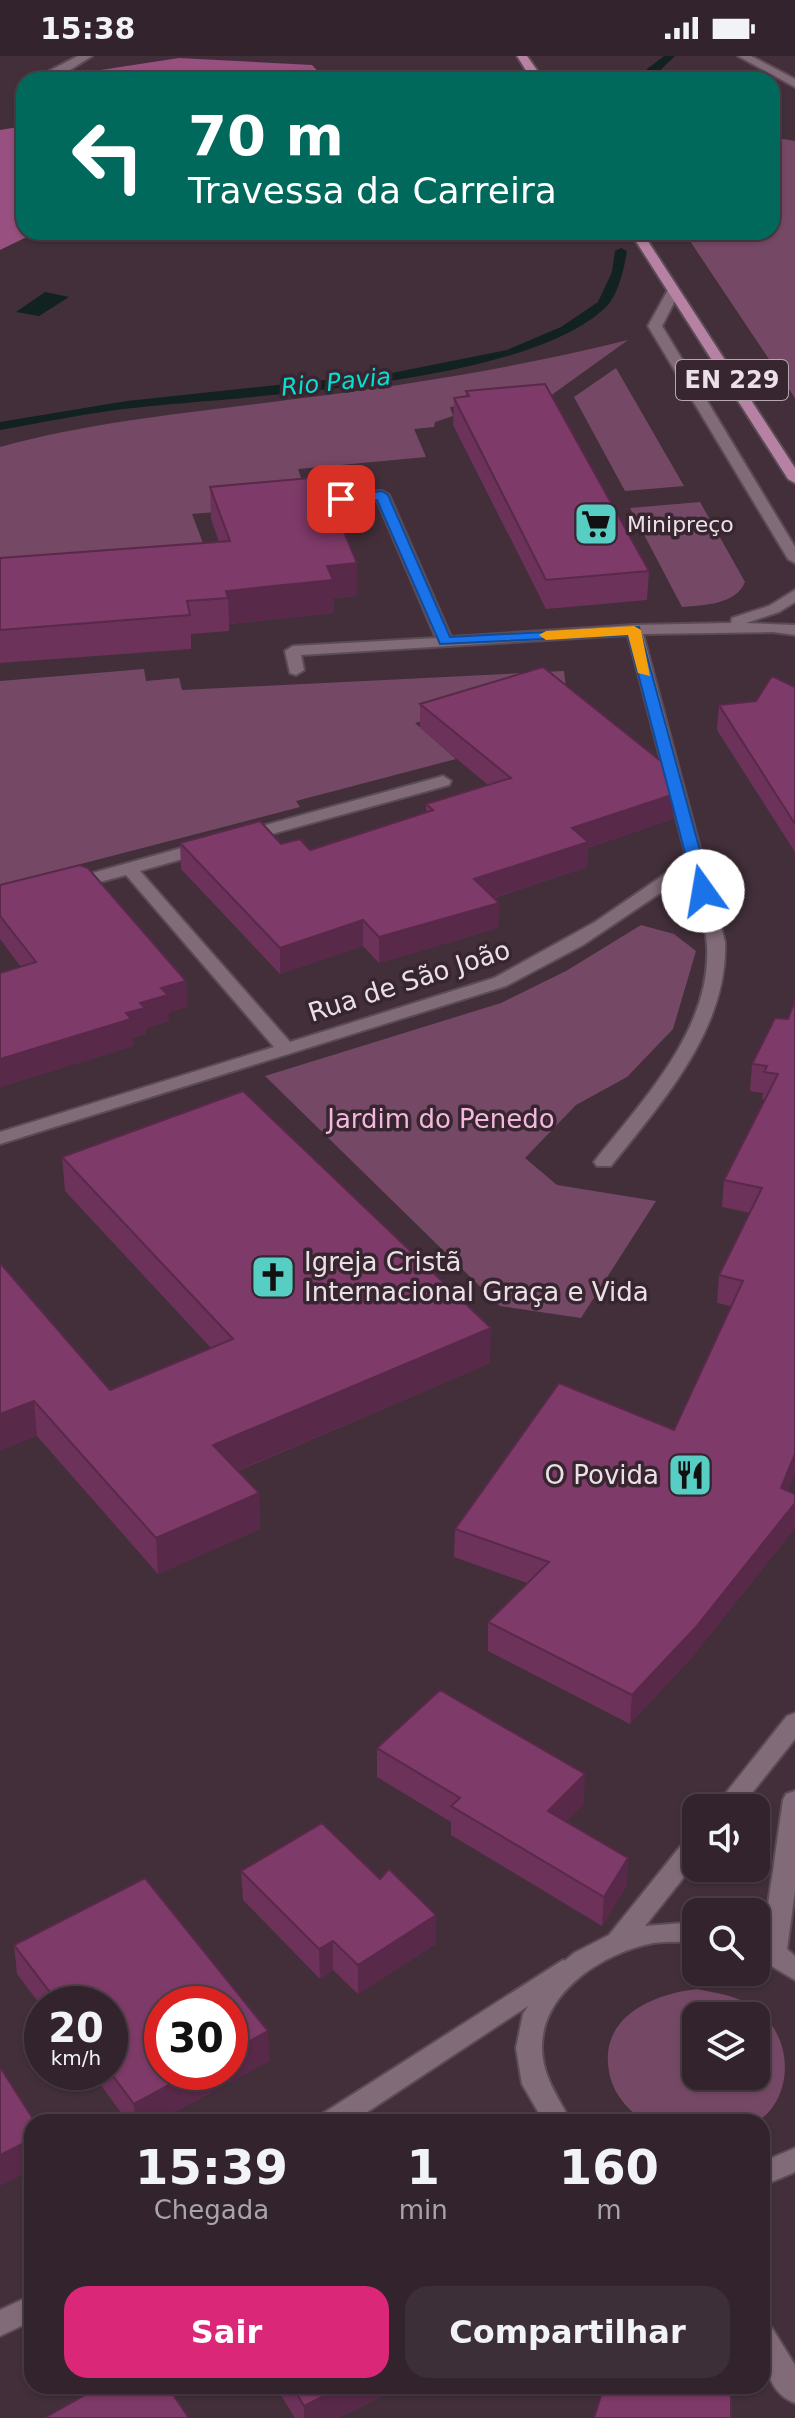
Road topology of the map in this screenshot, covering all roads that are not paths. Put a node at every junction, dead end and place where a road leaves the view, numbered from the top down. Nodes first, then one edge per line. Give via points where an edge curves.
1 (87, 56) edge
2 (743, 56) edge
3 (55, 72) edge
4 (768, 72) edge
5 (641, 240) edge
6 (674, 291) junction
7 (793, 475) edge
8 (341, 499) dead end
9 (795, 559) edge
10 (795, 595) edge
11 (706, 627) junction
12 (634, 630) junction
13 (795, 630) edge
14 (445, 641) junction
15 (296, 670) dead end
16 (443, 781) dead end
17 (696, 861) junction
18 (129, 868) junction
19 (57, 888) edge
20 (286, 1049) junction
21 (0, 1138) edge
22 (604, 1162) dead end
23 (795, 1722) edge
24 (737, 1794) edge
25 (795, 1800) edge
26 (682, 1862) edge
27 (770, 1925) edge
28 (682, 1931) edge
29 (620, 1939) junction
30 (770, 1953) edge
31 (576, 1961) junction
32 (795, 1970) edge
33 (343, 2114) edge
34 (552, 2114) edge
35 (795, 2159) edge
36 (770, 2171) edge
37 (24, 2311) edge
38 (0, 2324) edge
39 (770, 2350) edge
40 (795, 2390) edge

1 - 3 street
2 - 4 street
5 - 6 main road, EN 229
6 - 7 main road, EN 229
6 - 9 street via 655,326
8 - 14 street via 382,495
10 - 11 street via 774,609
11 - 12 street
11 - 13 street
12 - 14 street
12 - 17 street
14 - 15 street via 293,651
16 - 18 street
17 - 20 street, Rua de São João via 626,913 500,982
17 - 22 street via 716,951 702,1018 657,1095
18 - 19 street
18 - 20 street
20 - 21 street, Rua de São João
23 - 24 street
25 - 27 street
26 - 29 street
28 - 29 street
29 - 31 street
30 - 32 street
31 - 33 street
31 - 34 street via 548,1992 532,2028 531,2067
35 - 36 street
37 - 38 street
39 - 40 street

